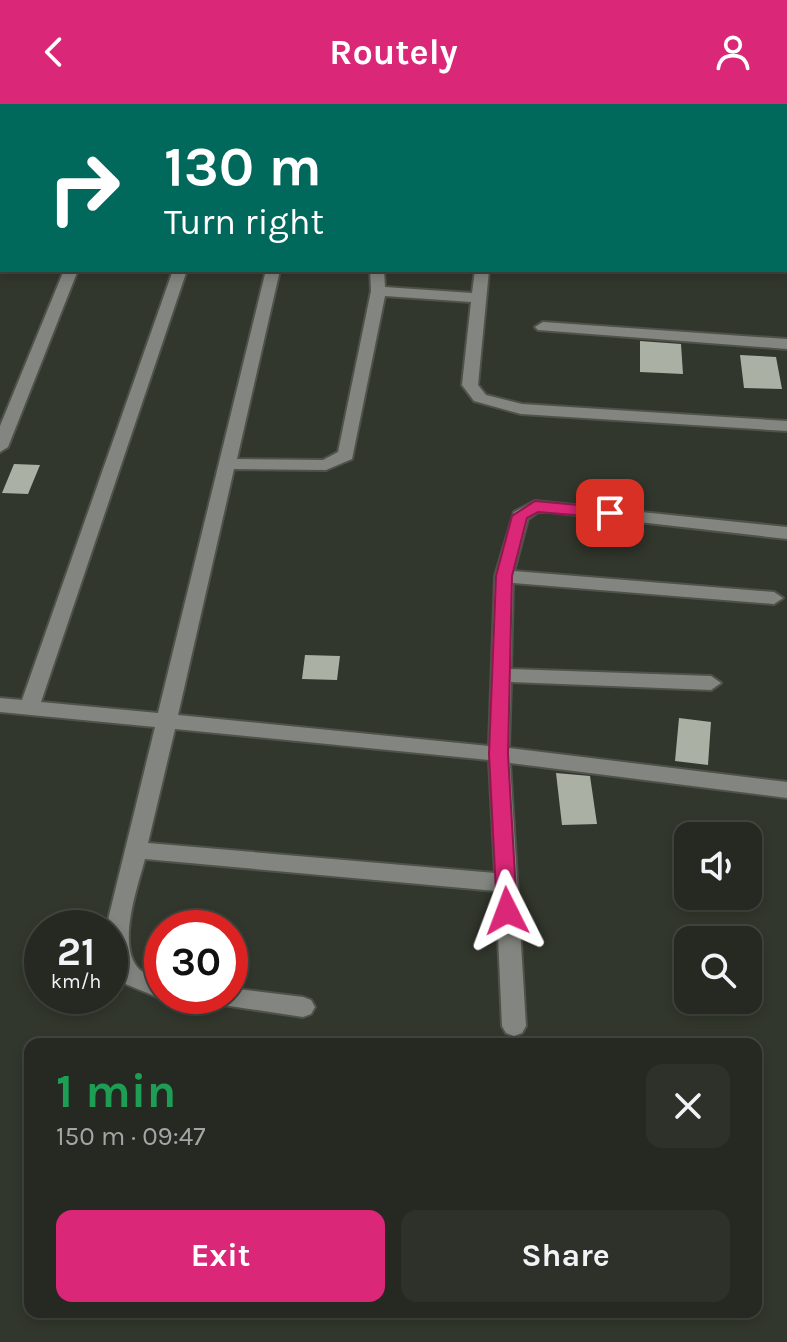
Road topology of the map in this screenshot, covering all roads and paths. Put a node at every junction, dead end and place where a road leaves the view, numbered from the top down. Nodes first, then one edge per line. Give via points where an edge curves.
1 (70, 272) edge
2 (179, 272) edge
3 (273, 272) edge
4 (377, 272) edge
5 (482, 272) edge
6 (378, 291) junction
7 (481, 298) junction
8 (543, 327) dead end
9 (787, 344) edge
10 (787, 426) edge
11 (0, 447) edge
12 (228, 464) junction
13 (787, 533) edge
14 (504, 576) junction
15 (774, 598) dead end
16 (501, 675) junction
17 (711, 683) dead end
18 (0, 705) edge
19 (29, 707) junction
20 (167, 721) junction
21 (499, 754) junction
22 (787, 790) edge
23 (137, 850) junction
24 (506, 883) junction
25 (144, 981) edge
26 (248, 1000) edge
27 (303, 1007) dead end
28 (514, 1026) dead end

1 - 11 street
2 - 19 street
3 - 12 street
4 - 6 street
5 - 7 street
6 - 7 street
6 - 12 street via 346,455 326,465
7 - 10 street via 470,385 480,398 521,409
8 - 9 street
12 - 20 street
13 - 14 street via 535,506 520,516
14 - 15 street
14 - 16 street
16 - 17 street
16 - 21 street
18 - 19 street
19 - 20 street
20 - 21 street
20 - 23 street
21 - 22 street
21 - 24 street
23 - 24 street
23 - 25 street via 116,935 131,976
24 - 28 street
26 - 27 street

